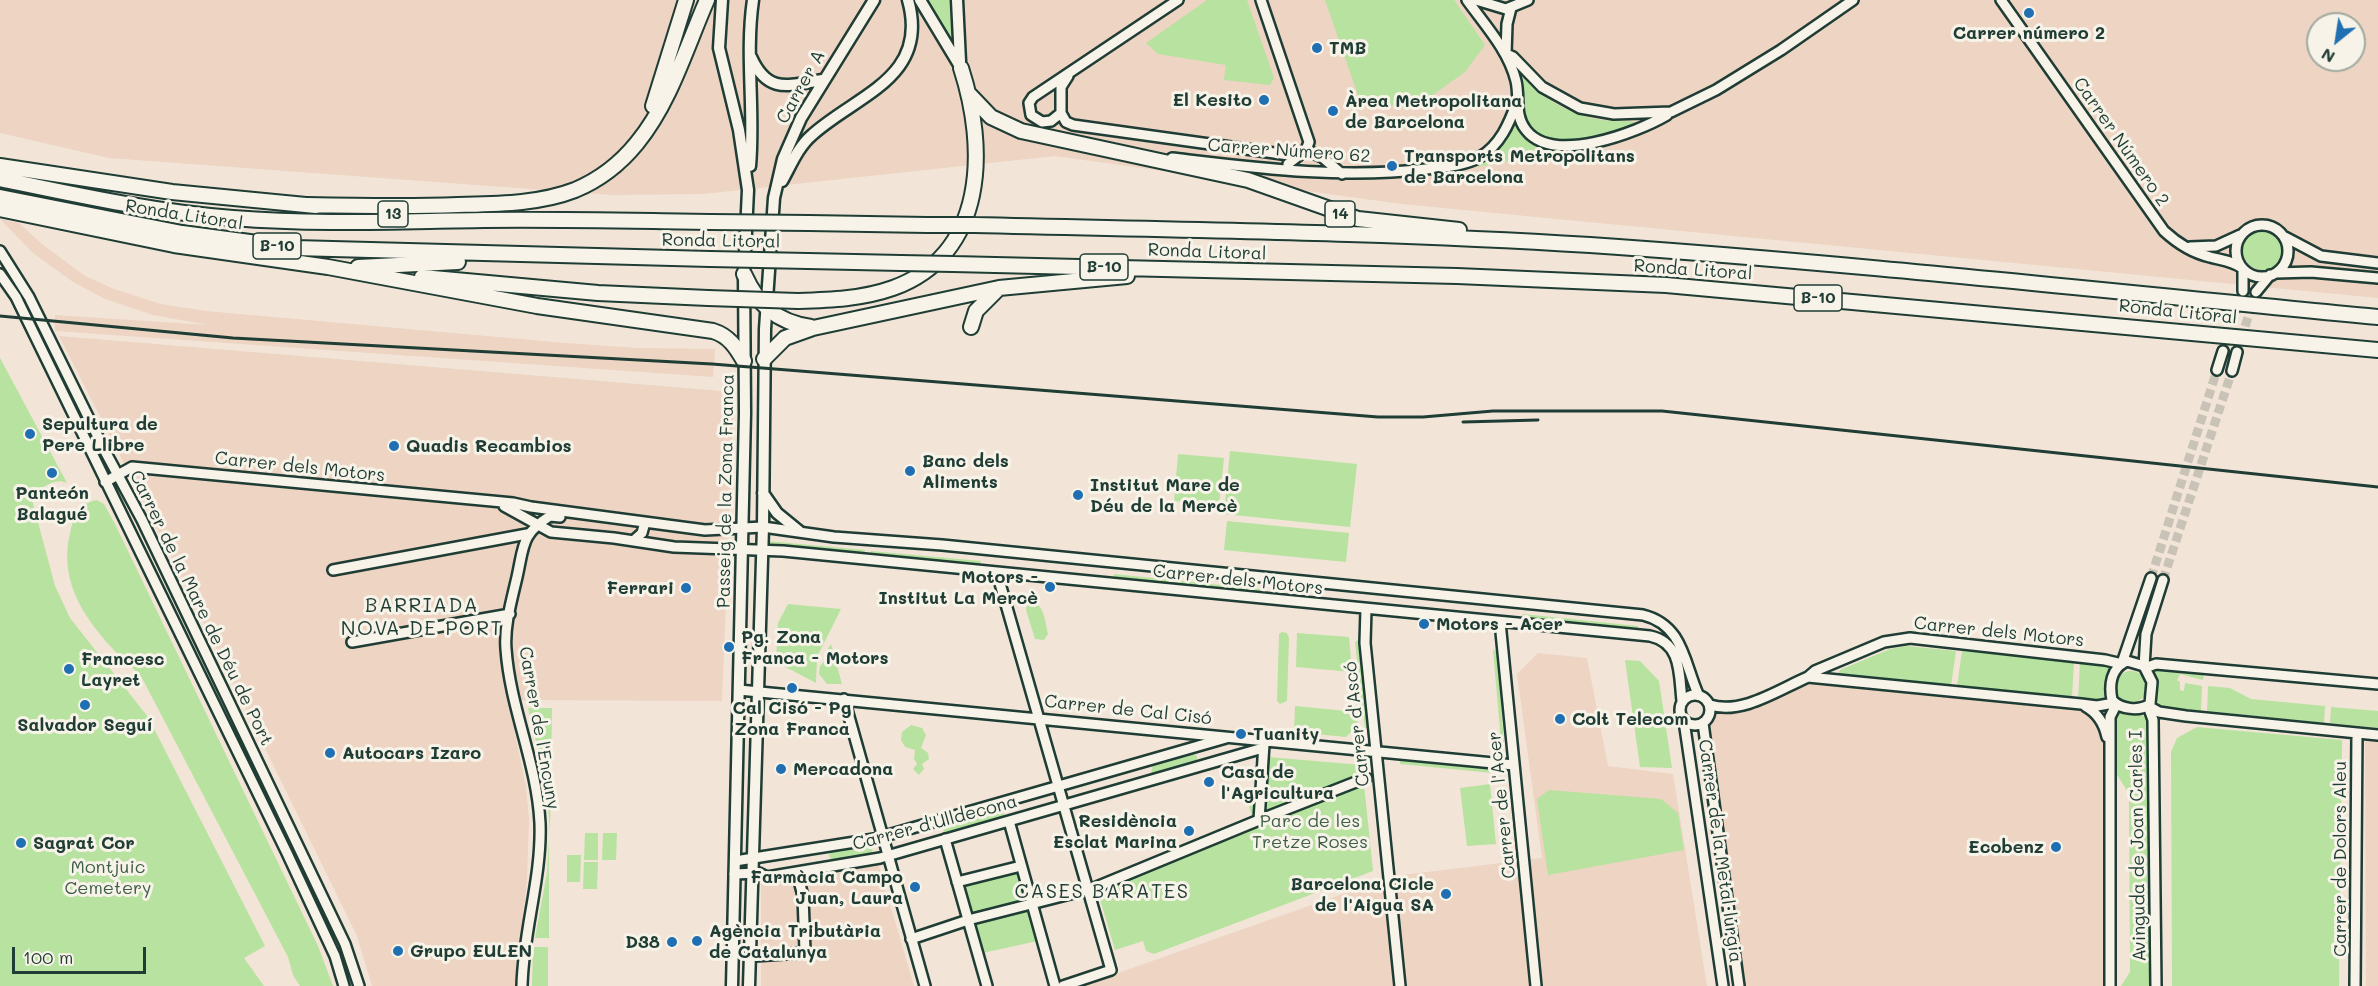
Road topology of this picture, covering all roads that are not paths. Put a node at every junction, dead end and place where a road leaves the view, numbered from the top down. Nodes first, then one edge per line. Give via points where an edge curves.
1 (686, 0) edge
2 (707, 0) edge
3 (722, 0) edge
4 (753, 0) edge
5 (874, 0) edge
6 (908, 0) edge
7 (920, 0) edge
8 (957, 0) edge
9 (1178, 0) edge
10 (1261, 0) edge
11 (1467, 0) edge
12 (1476, 0) edge
13 (1528, 0) edge
14 (1853, 0) edge
15 (2001, 0) edge
16 (1511, 9) junction
17 (749, 52) junction
18 (1506, 54) junction
19 (961, 68) junction
20 (1068, 76) junction
21 (822, 80) junction
22 (970, 95) junction
23 (1516, 102) junction
24 (1671, 112) junction
25 (1062, 113) junction
26 (642, 136) junction
27 (1098, 147) junction
28 (1306, 150) junction
29 (1296, 156) junction
30 (0, 166) edge
31 (1288, 170) junction
32 (1342, 174) junction
33 (0, 179) edge
34 (748, 190) junction
35 (774, 198) junction
36 (5, 204) edge
37 (307, 205) junction
38 (480, 220) junction
39 (2242, 234) junction
40 (2283, 236) junction
41 (1590, 245) junction
42 (2185, 246) junction
43 (0, 251) edge
44 (550, 256) junction
45 (2378, 263) edge
46 (328, 267) junction
47 (2243, 269) junction
48 (357, 272) junction
49 (1256, 272) junction
50 (0, 274) edge
51 (744, 274) junction
52 (2273, 274) junction
53 (2378, 278) edge
54 (999, 288) junction
55 (2243, 291) tunnel mouth
56 (2256, 292) tunnel mouth
57 (766, 307) junction
58 (2378, 317) edge
59 (971, 327) dead end
60 (813, 328) junction
61 (2378, 350) edge
62 (2223, 351) tunnel mouth
63 (2237, 352) tunnel mouth
64 (764, 359) junction
65 (744, 361) junction
66 (2217, 370) tunnel mouth
67 (2232, 371) tunnel mouth
68 (119, 474) junction
69 (105, 482) junction
70 (763, 493) junction
71 (496, 503) junction
72 (575, 513) junction
73 (645, 522) junction
74 (536, 526) junction
75 (742, 527) junction
76 (763, 527) junction
77 (799, 531) junction
78 (527, 534) junction
79 (633, 541) junction
80 (742, 548) junction
81 (761, 550) junction
82 (333, 570) dead end
83 (997, 573) junction
84 (2151, 578) tunnel mouth
85 (2163, 580) tunnel mouth
86 (1366, 609) junction
87 (510, 614) junction
88 (1500, 622) junction
89 (352, 642) dead end
90 (2122, 664) junction
91 (2145, 668) junction
92 (1808, 677) junction
93 (2378, 684) edge
94 (739, 690) junction
95 (758, 691) junction
96 (1698, 694) junction
97 (844, 699) junction
98 (1682, 701) junction
99 (2081, 704) junction
100 (2115, 704) junction
101 (1710, 705) junction
102 (2148, 706) junction
103 (1040, 718) junction
104 (1684, 721) junction
105 (1703, 723) junction
106 (2357, 733) junction
107 (2378, 735) edge
108 (1231, 736) junction
109 (1264, 744) junction
110 (1206, 745) junction
111 (2110, 748) junction
112 (1377, 751) junction
113 (1142, 764) junction
114 (1210, 764) junction
115 (1514, 765) junction
116 (1366, 778) dead end
117 (1146, 782) junction
118 (1059, 786) junction
119 (1064, 802) junction
120 (1259, 820) junction
121 (1009, 821) junction
122 (945, 839) junction
123 (883, 840) junction
124 (888, 855) junction
125 (753, 858) junction
126 (735, 861) junction
127 (1021, 866) junction
128 (796, 873) junction
129 (734, 874) junction
130 (753, 874) junction
131 (957, 882) junction
132 (1088, 890) junction
133 (1032, 904) junction
134 (968, 920) junction
135 (911, 939) junction
136 (755, 956) dead end
137 (344, 986) edge
138 (359, 986) edge
139 (522, 986) edge
140 (732, 986) edge
141 (749, 986) edge
142 (925, 986) edge
143 (987, 986) edge
144 (1055, 986) edge
145 (1063, 986) edge
146 (1400, 986) edge
147 (1536, 986) edge
148 (1723, 986) edge
149 (1739, 986) edge
150 (2110, 986) edge
151 (2156, 986) edge
152 (2355, 986) edge

1 - 26 highway
2 - 26 highway via 667,93
3 - 34 main road, Passeig de la Zona Franca via 719,48 739,130
4 - 17 main road
5 - 21 main road, Carrer A
6 - 35 main road via 911,31 907,51 897,69 876,91 805,141
7 - 19 main road
8 - 19 main road
9 - 20 street
10 - 28 street via 1307,132
11 - 18 street
12 - 16 street
13 - 16 street
14 - 24 street via 1716,90
15 - 42 street, Carrer Número 2 via 2164,231
16 - 18 street
17 - 21 main road via 760,73 773,84
17 - 34 main road via 752,133
18 - 23 street via 1516,82
18 - 24 street via 1542,87 1580,108 1614,114
19 - 22 highway
20 - 25 street via 1061,87
20 - 25 street via 1029,103 1031,115 1042,122
21 - 35 main road, Carrer A via 789,143
22 - 27 highway via 985,112 1009,127
22 - 48 highway, bridge via 976,148 973,196 958,234 944,254 908,282 885,291 798,301 708,298 598,293
23 - 24 street via 1527,131 1542,141 1564,145 1606,141
23 - 32 street, Carrer Número 62 via 1498,142 1478,158 1425,169
25 - 29 street via 1066,122 1073,125
26 - 37 highway via 597,179 551,197 484,205
27 - 31 street, Carrer Número 62
27 - 41 highway, 14 via 1248,180 1358,219
28 - 29 street
28 - 32 street via 1322,157
29 - 31 street
30 - 37 highway via 171,192
31 - 32 street, Carrer Número 62
33 - 38 highway, Ronda Litoral / B-10 via 126,204 234,218 354,222
34 - 51 main road, Passeig de la Zona Franca
35 - 57 main road, Passeig de la Zona Franca
36 - 44 highway, Ronda Litoral / B-10 via 253,244 336,251
36 - 46 highway via 174,246
37 - 38 highway, 13
38 - 41 highway, Ronda Litoral / B-10, bridge via 975,225 1322,233
39 - 40 street via 2255,225 2263,225
39 - 42 street via 2216,246
39 - 47 street via 2236,249
40 - 45 street via 2321,256
40 - 52 street via 2288,256
41 - 58 highway, Ronda Litoral / B-10
42 - 47 street, Carrer Número 2
43 - 68 street, Carrer de la Mare de Déu de Port via 20,281
44 - 46 highway
44 - 49 highway, Ronda Litoral / B-10, bridge
46 - 48 highway
47 - 52 street via 2252,275
47 - 55 street
48 - 65 highway via 537,306 713,331 735,345
49 - 54 highway via 1085,278
49 - 61 highway, Ronda Litoral / B-10 via 1666,285
50 - 69 street, Carrer de la Mare de Déu de Port via 16,297
51 - 57 highway via 755,297
51 - 65 main road, Passeig de la Zona Franca
52 - 53 street via 2311,272
52 - 56 street
54 - 59 highway via 976,311
54 - 60 highway
57 - 60 highway via 785,320
57 - 64 main road, Passeig de la Zona Franca
60 - 64 highway via 785,338
62 - 66 street
63 - 67 street
64 - 70 main road, Passeig de la Zona Franca
65 - 75 main road, Passeig de la Zona Franca
68 - 69 street, Carrer dels Motors
68 - 71 street, Carrer dels Motors via 132,466
68 - 138 street, Carrer de la Mare de Déu de Port via 345,944
69 - 137 street, Carrer de la Mare de Déu de Port via 296,872 335,956
70 - 76 main road, Passeig de la Zona Franca
70 - 77 main road via 777,513
71 - 72 street, Carrer dels Motors
71 - 74 street, Carrer dels Motors via 514,509
72 - 73 street, Carrer dels Motors
72 - 74 street via 570,518 550,516
73 - 75 street, Carrer dels Motors via 714,530
73 - 79 street via 642,533
74 - 78 street
74 - 79 street, Carrer dels Motors via 551,532
75 - 76 street, Carrer dels Motors
75 - 80 main road, Passeig de la Zona Franca
76 - 77 street, Carrer dels Motors
76 - 81 main road, Passeig de la Zona Franca
77 - 96 street, Carrer dels Motors via 1643,615 1658,620 1676,636
78 - 82 street
78 - 87 street, Carrer de l'Encuny
79 - 80 street, Carrer dels Motors
80 - 81 street, Carrer dels Motors
80 - 94 main road, Passeig de la Zona Franca
81 - 83 street, Carrer dels Motors
81 - 95 main road, Passeig de la Zona Franca
83 - 86 street, Carrer dels Motors
83 - 103 street
84 - 90 street
85 - 91 street via 2146,634
86 - 88 street, Carrer dels Motors
86 - 112 street, Carrer d'Ascó via 1364,632
87 - 89 street
87 - 139 street, Carrer de l'Encuny via 506,648 540,823
88 - 98 street, Carrer dels Motors via 1659,638 1676,654
88 - 115 street, Carrer de l'Acer
90 - 91 street via 2133,662
90 - 92 street, Carrer dels Motors via 1910,638 1884,642
90 - 100 street via 2110,683
91 - 93 street via 2156,664
91 - 102 street via 2152,688
92 - 99 street, Carrer dels Motors
92 - 101 street, Carrer dels Motors via 1739,707 1725,710
94 - 95 street, Carrer de Cal Cisó
94 - 126 main road, Passeig de la Zona Franca
95 - 97 street, Carrer de Cal Cisó
95 - 125 main road, Passeig de la Zona Franca
96 - 98 street
96 - 101 street
97 - 103 street, Carrer de Cal Cisó
97 - 123 street
98 - 104 street via 1680,713
99 - 100 street, Carrer dels Motors
99 - 111 street, Avinguda de Joan Carles I via 2101,719
100 - 102 street via 2139,709
100 - 111 street, Avinguda de Joan Carles I via 2110,717
101 - 105 street via 1709,717
102 - 106 street via 2159,712 2186,716
102 - 151 street, Avinguda de Joan Carles I via 2153,720
103 - 108 street, Carrer de Cal Cisó
103 - 118 street
104 - 105 street via 1691,725
104 - 148 street, Carrer de la Metal·lúrgia
105 - 149 street, Carrer de la Metal·lúrgia
106 - 107 street
106 - 152 street, Carrer de Dolors Aleu
108 - 109 street, Carrer de Cal Cisó
108 - 110 street, Carrer d'Ulldecona
109 - 112 street, Carrer de Cal Cisó
109 - 114 street, Carrer d'Ulldecona
109 - 120 street
110 - 113 street, Carrer d'Ulldecona
110 - 114 street
111 - 150 street, Avinguda de Joan Carles I
112 - 115 street, Carrer de Cal Cisó
112 - 146 street, Carrer d'Ascó
113 - 117 street
113 - 118 street, Carrer d'Ulldecona
114 - 117 street, Carrer d'Ulldecona
115 - 147 street, Carrer de l'Acer
116 - 120 street
117 - 119 street, Carrer d'Ulldecona
118 - 119 street
118 - 123 street, Carrer d'Ulldecona
119 - 121 street, Carrer d'Ulldecona
119 - 132 street
120 - 132 street
121 - 122 street, Carrer d'Ulldecona
121 - 127 street
122 - 124 street, Carrer d'Ulldecona
122 - 131 street
123 - 124 street
123 - 125 street, Carrer d'Ulldecona
124 - 128 street, Carrer d'Ulldecona
124 - 135 street
125 - 126 street, Carrer d'Ulldecona
125 - 130 main road, Passeig de la Zona Franca
126 - 129 main road, Passeig de la Zona Franca
127 - 131 street
127 - 133 street
128 - 130 street, Carrer d'Ulldecona via 767,877
128 - 136 street via 803,896 805,951
129 - 130 street, Carrer d'Ulldecona
129 - 140 main road, Passeig de la Zona Franca
130 - 141 main road, Passeig de la Zona Franca
131 - 134 street
132 - 133 street
132 - 145 street via 1111,970
133 - 134 street
133 - 144 street
134 - 135 street
134 - 143 street
135 - 142 street

